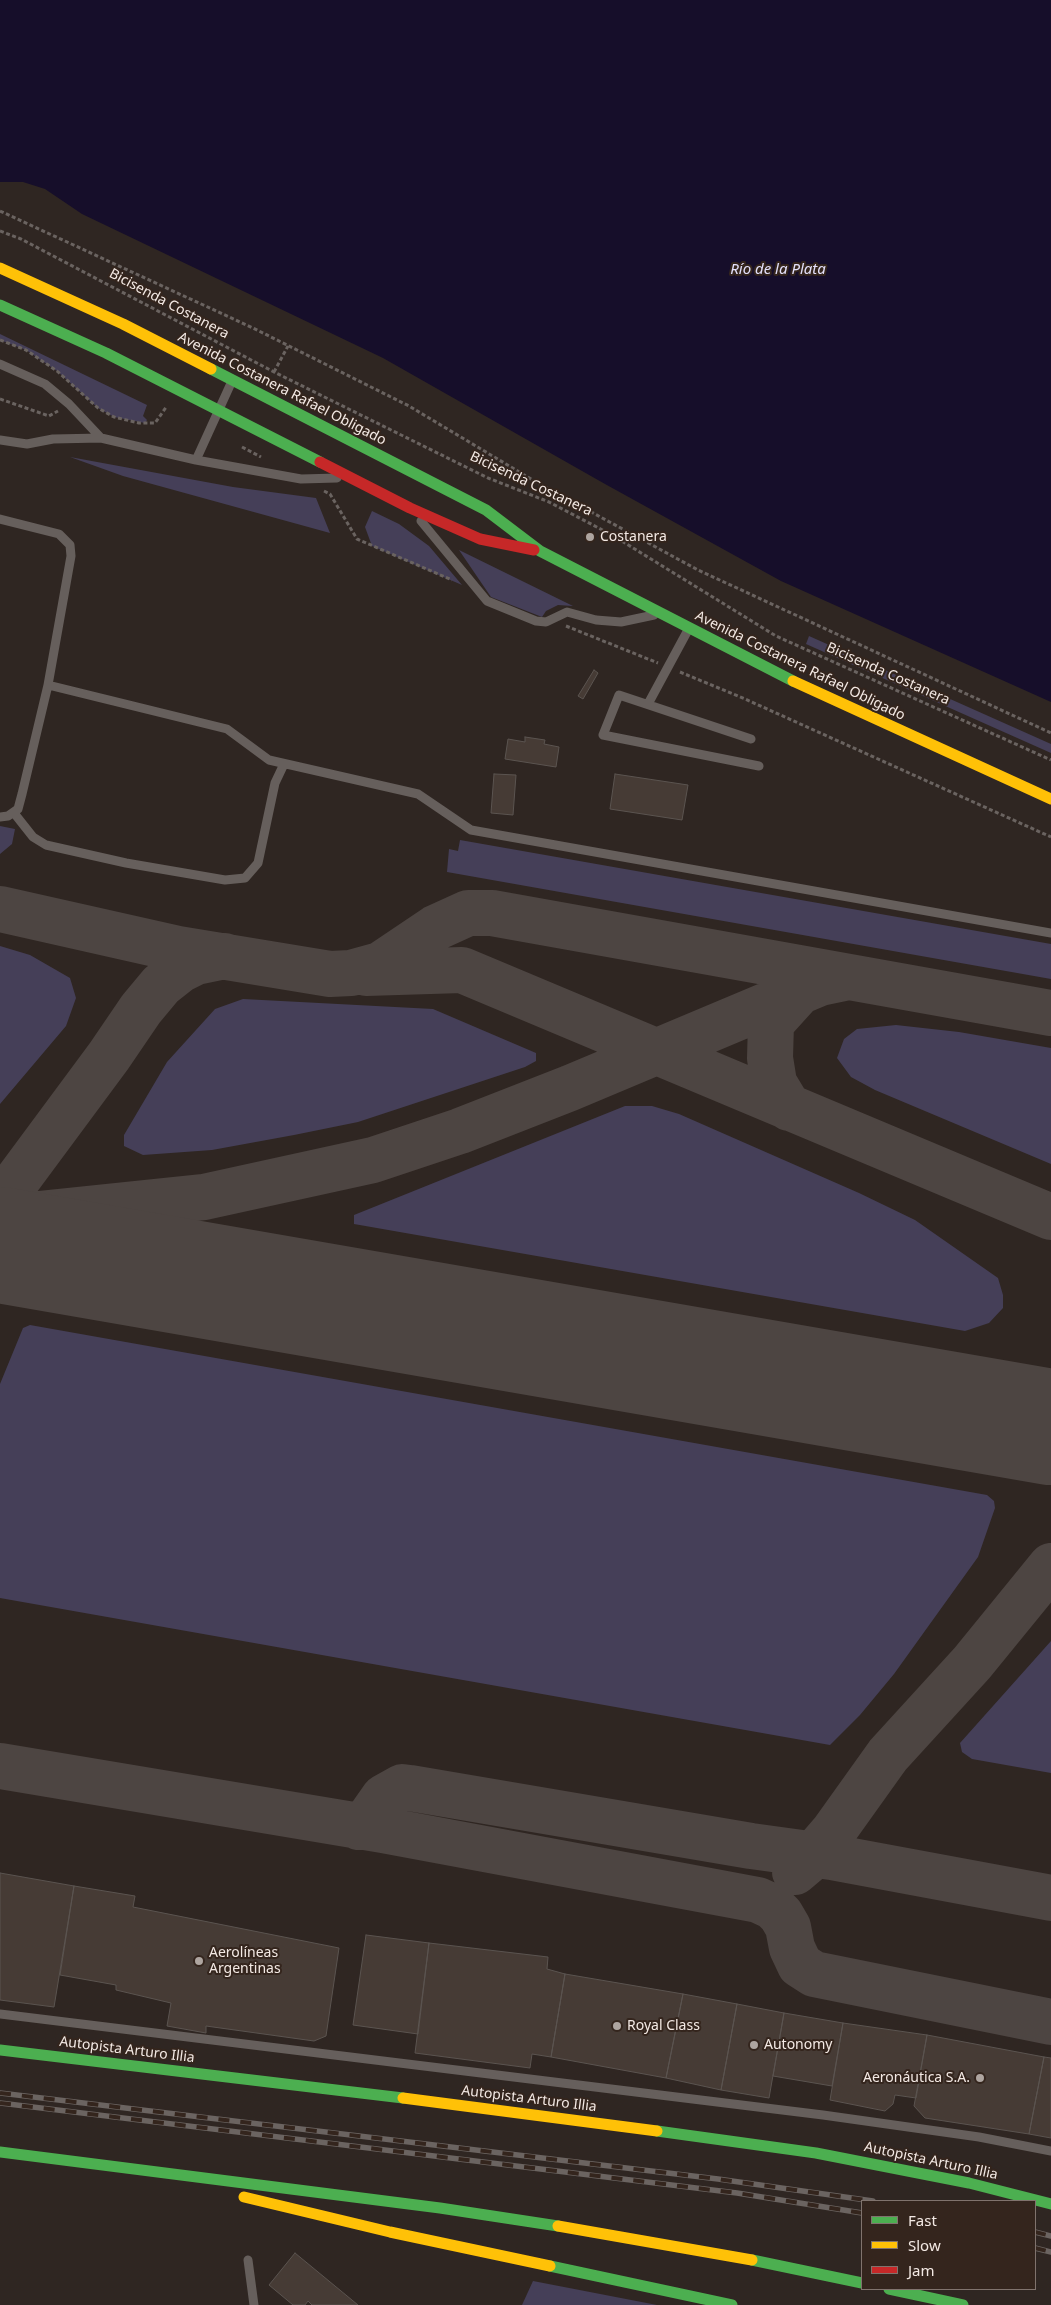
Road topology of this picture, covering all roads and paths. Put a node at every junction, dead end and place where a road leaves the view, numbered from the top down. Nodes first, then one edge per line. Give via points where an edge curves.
1 (0, 211) edge
2 (0, 231) edge
3 (0, 268) edge
4 (0, 305) edge
5 (0, 340) edge
6 (288, 346) junction
7 (0, 364) edge
8 (274, 372) junction
9 (232, 380) junction
10 (81, 394) junction
11 (0, 399) edge
12 (69, 404) junction
13 (167, 405) dead end
14 (219, 411) junction
15 (101, 438) junction
16 (0, 440) edge
17 (196, 460) junction
18 (347, 478) junction
19 (410, 508) junction
20 (0, 519) edge
21 (540, 552) junction
22 (658, 613) junction
23 (552, 621) junction
24 (688, 629) junction
25 (668, 668) junction
26 (48, 685) junction
27 (648, 704) junction
28 (1051, 733) edge
29 (751, 739) dead end
30 (1051, 760) edge
31 (284, 764) junction
32 (759, 766) dead end
33 (1051, 799) edge
34 (14, 813) junction
35 (0, 817) edge
36 (1051, 837) edge
37 (1051, 933) edge
38 (0, 2014) edge
39 (0, 2050) edge
40 (1051, 2151) edge
41 (0, 2152) edge
42 (111, 2165) junction
43 (1035, 2200) edge
44 (1036, 2200) edge
45 (1051, 2204) edge
46 (248, 2260) dead end
47 (861, 2283) edge
48 (894, 2290) edge
49 (254, 2305) edge
50 (732, 2305) edge
51 (963, 2305) edge

1 - 6 path
2 - 8 path, Bicisenda Costanera
3 - 9 main road, Avenida Costanera Rafael Obligado via 123,324
4 - 14 main road, Avenida Costanera Rafael Obligado via 106,353
5 - 10 path via 26,350 57,371
6 - 8 path
6 - 28 path via 409,406 536,482 698,570
7 - 12 lane via 45,384
8 - 30 path, Bicisenda Costanera via 488,478 549,502 612,535 776,636
9 - 14 lane
9 - 21 main road, Avenida Costanera Rafael Obligado via 486,510
10 - 12 path
10 - 13 path via 114,417 139,423 155,423
11 - 12 path via 49,416
12 - 15 lane
14 - 17 lane
14 - 18 main road, Avenida Costanera Rafael Obligado
15 - 16 lane via 53,439 27,444
15 - 17 lane
17 - 18 lane via 301,479
18 - 19 main road, Avenida Costanera Rafael Obligado
19 - 21 main road, Avenida Costanera Rafael Obligado via 480,539
19 - 23 lane via 487,601 542,623
20 - 26 lane via 58,534 70,545 71,556
21 - 22 main road, Avenida Costanera Rafael Obligado
22 - 23 lane via 621,622 596,620 567,612
22 - 24 main road, Avenida Costanera Rafael Obligado
23 - 25 path
24 - 25 lane
24 - 33 main road, Avenida Costanera Rafael Obligado via 761,667
25 - 27 lane
25 - 36 path via 745,699
26 - 31 lane via 227,729 268,760
26 - 34 lane via 22,794
27 - 29 lane
27 - 32 lane via 619,695 603,735
31 - 34 lane via 275,783 258,863 245,878 216,878 46,845 33,837
31 - 37 lane via 418,794 471,830
34 - 35 lane
38 - 40 lane via 823,2115 979,2137
39 - 43 main road, Autopista Arturo Illia via 558,2117 816,2153 969,2183
41 - 42 main road
42 - 47 main road via 440,2208 783,2266
42 - 50 main road via 410,2237
44 - 45 main road, Autopista Arturo Illia
46 - 49 lane
48 - 51 main road

